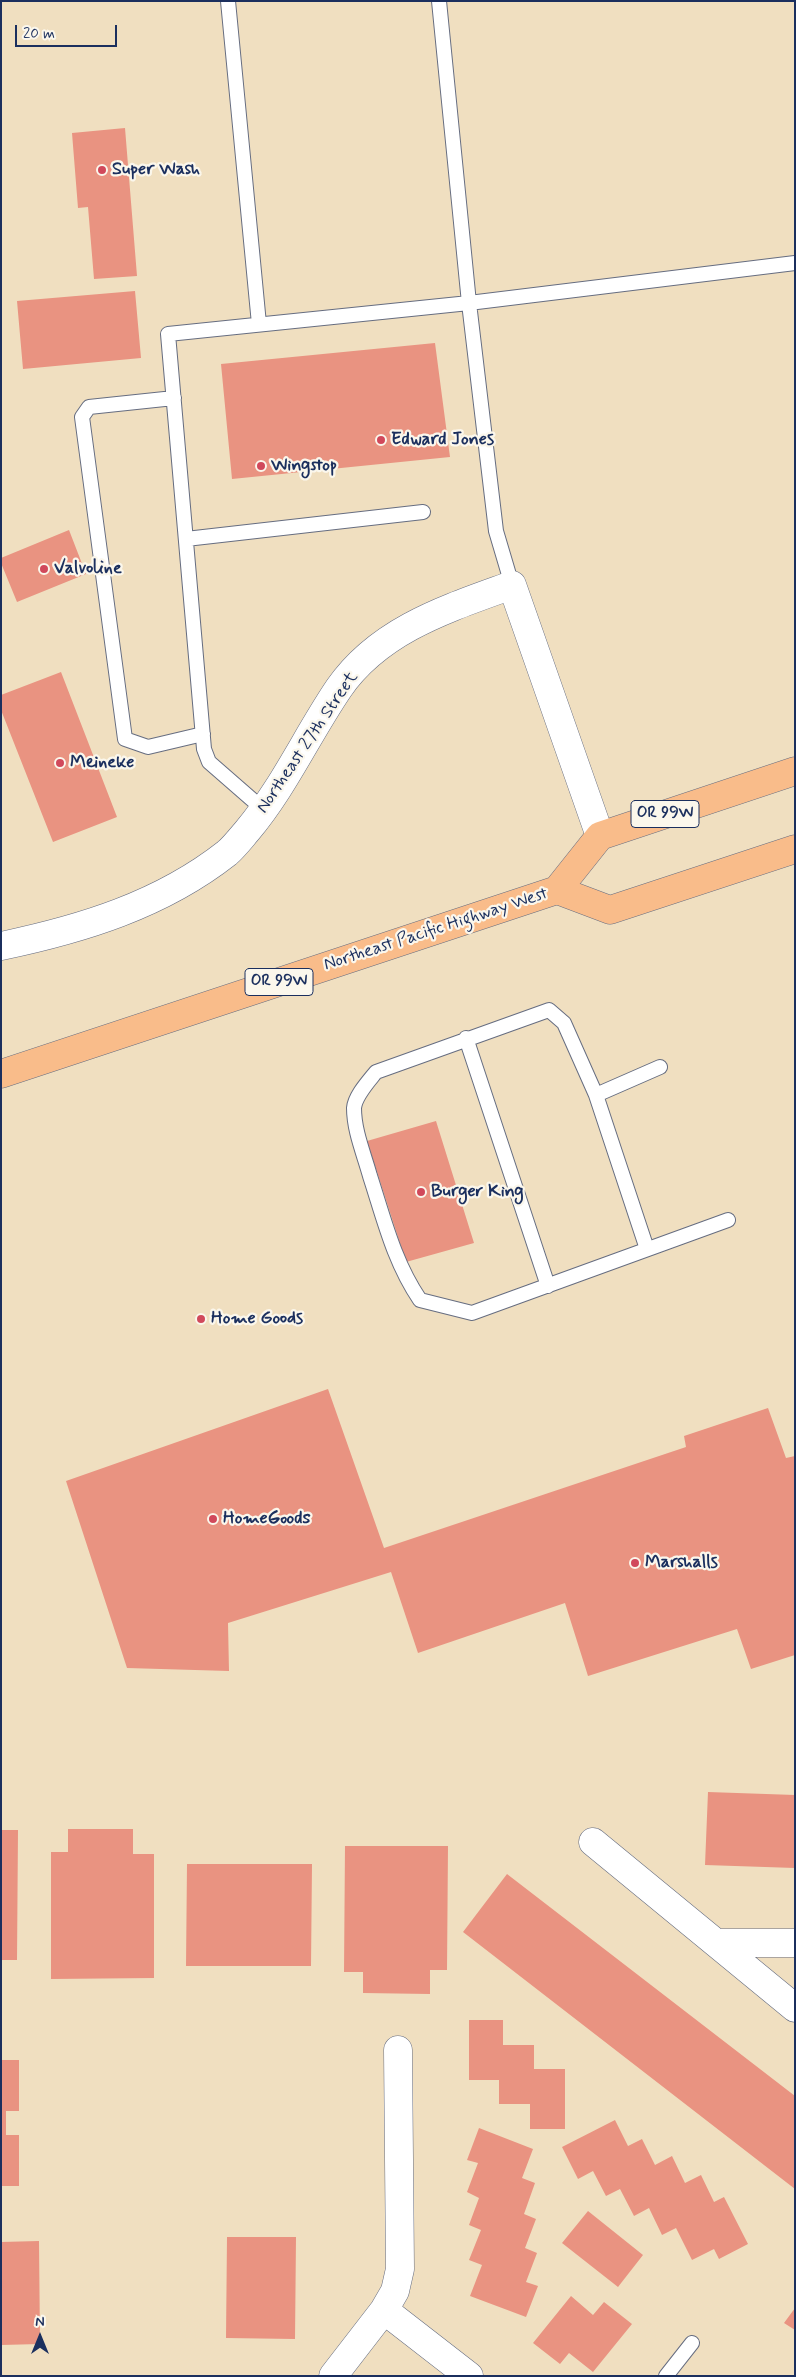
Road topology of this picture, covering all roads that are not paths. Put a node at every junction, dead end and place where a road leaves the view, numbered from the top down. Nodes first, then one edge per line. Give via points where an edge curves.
1 (228, 1) edge
2 (439, 1) edge
3 (795, 263) edge
4 (468, 303) junction
5 (259, 324) junction
6 (174, 398) junction
7 (423, 512) dead end
8 (186, 539) junction
9 (512, 585) junction
10 (203, 734) junction
11 (795, 771) edge
12 (264, 810) junction
13 (600, 836) junction
14 (795, 849) edge
15 (557, 890) junction
16 (1, 946) edge
17 (466, 1038) junction
18 (660, 1067) dead end
19 (1, 1074) edge
20 (596, 1095) junction
21 (728, 1220) dead end
22 (647, 1249) junction
23 (548, 1286) junction
24 (594, 1842) dead end
25 (716, 1943) junction
26 (795, 1943) edge
27 (795, 2008) edge
28 (398, 2050) dead end
29 (384, 2310) junction
30 (692, 2343) dead end
31 (333, 2376) edge
32 (469, 2376) edge
33 (666, 2376) edge

1 - 5 lane
2 - 4 lane
3 - 4 lane
4 - 5 lane
4 - 9 lane via 496,531
5 - 6 lane via 168,334
6 - 8 lane
6 - 10 lane via 89,407 82,417 125,739 148,747
7 - 8 lane
8 - 10 lane
9 - 12 street, Northeast 27th Street via 427,618 401,631 366,658 340,687
9 - 13 street
10 - 12 lane via 209,762
11 - 13 highway, OR 99W
12 - 16 street, Northeast 27th Street via 228,852 172,890 112,917
13 - 15 highway, Northeast Pacific Highway West
14 - 15 highway, Northeast Pacific Highway West via 610,910
15 - 19 highway, Northeast Pacific Highway West / OR 99W
17 - 20 lane via 549,1010 564,1023
17 - 23 lane
17 - 23 lane via 376,1072 354,1106 358,1137 394,1253 420,1300 472,1313
18 - 20 lane
20 - 22 lane
21 - 22 lane
22 - 23 lane
24 - 25 street
25 - 26 street
25 - 27 street
28 - 29 street via 400,2269 395,2291
29 - 31 street
29 - 32 street
30 - 33 lane

